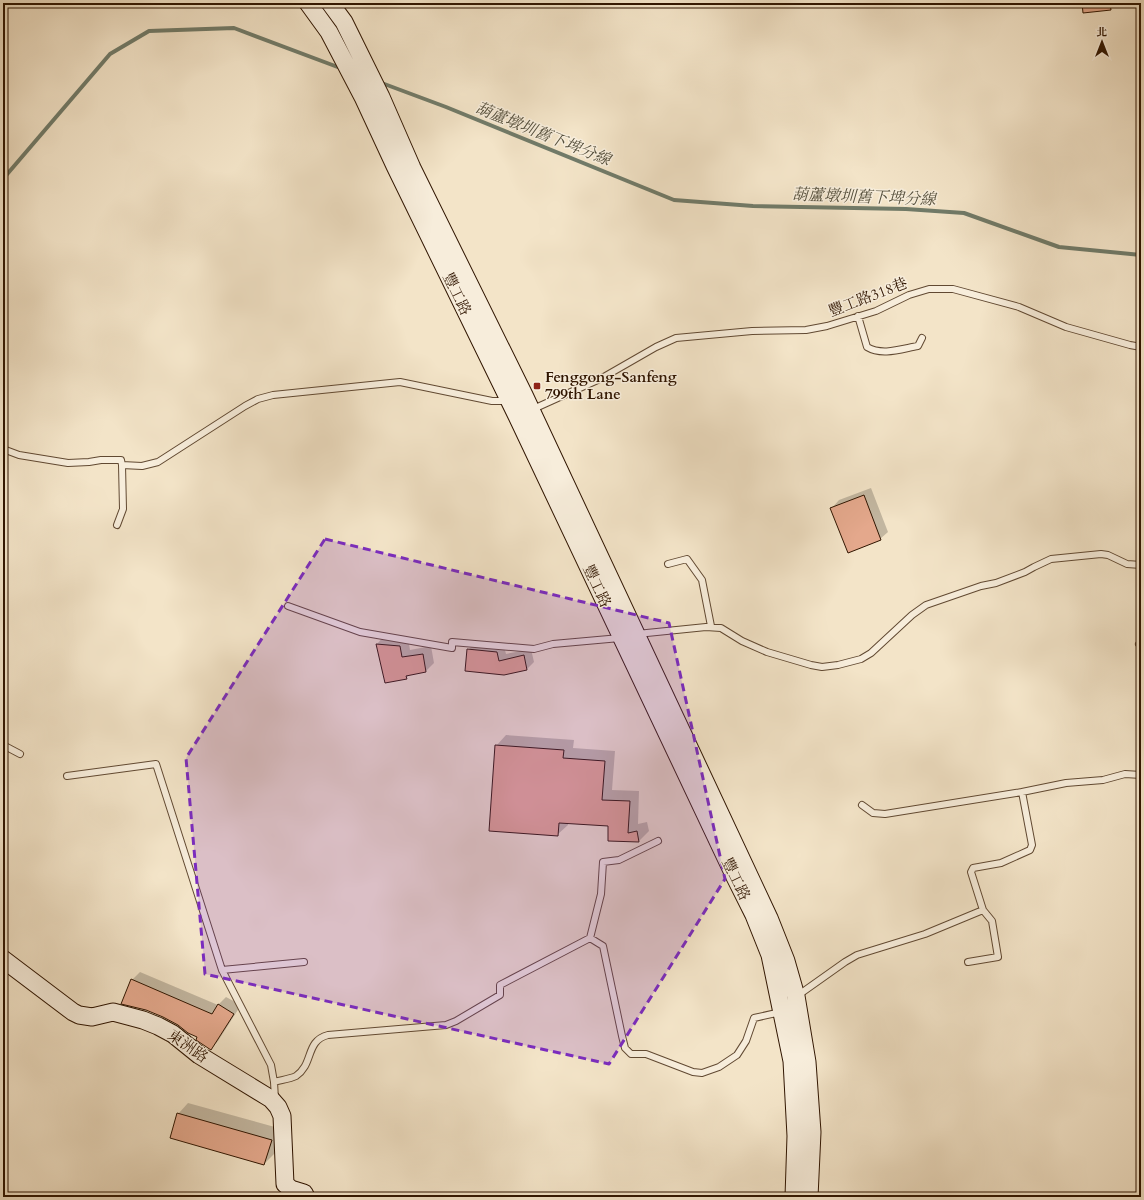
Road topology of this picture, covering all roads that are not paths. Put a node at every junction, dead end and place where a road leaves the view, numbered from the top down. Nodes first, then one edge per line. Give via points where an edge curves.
1 (308, 3) edge
2 (330, 3) edge
3 (858, 316) junction
4 (922, 338) dead end
5 (1141, 347) edge
6 (516, 398) junction
7 (524, 413) junction
8 (3, 450) edge
9 (122, 465) junction
10 (117, 525) dead end
11 (668, 564) dead end
12 (1141, 565) edge
13 (288, 606) dead end
14 (711, 626) junction
15 (629, 636) junction
16 (3, 745) edge
17 (20, 754) dead end
18 (1141, 775) edge
19 (67, 776) dead end
20 (1022, 792) junction
21 (862, 805) dead end
22 (658, 841) dead end
23 (983, 910) junction
24 (590, 938) junction
25 (3, 959) edge
26 (304, 962) dead end
27 (968, 962) dead end
28 (222, 970) junction
29 (789, 1004) junction
30 (274, 1082) junction
31 (275, 1102) junction
32 (306, 1197) edge
33 (794, 1197) edge
34 (809, 1197) edge

1 - 6 street, 豐工路 via 329,32 395,166
2 - 6 street, 豐工路 via 344,22 381,97
3 - 4 lane via 867,346 872,350 885,352 918,346
3 - 5 lane, 豐工路318巷 via 876,311 919,291 953,289 1019,307 1066,327
3 - 7 lane, 豐工路318巷 via 806,330 752,331 676,338 602,378
6 - 7 street, 豐工路
6 - 9 lane via 492,401 400,382 273,394 244,406 158,462 142,466
7 - 15 street, 豐工路
8 - 9 lane via 58,462 121,460
9 - 10 lane via 123,509
11 - 14 lane via 687,559 702,580
12 - 14 lane via 1127,564 1101,554 1051,559 996,583 922,607 871,653 862,658 830,666 811,665 767,652 721,628
13 - 15 lane via 360,632 452,648 452,642 534,649 553,644
14 - 15 lane
15 - 29 street, 豐工路 via 769,918 786,960
16 - 17 lane
18 - 20 lane via 1125,774 1102,780 1066,782
19 - 28 lane via 156,764
20 - 21 lane via 885,814 873,813
20 - 23 lane via 1032,845 1030,850 1001,863 973,868 971,872
22 - 24 lane via 619,860 603,862 601,894
23 - 27 lane via 992,921 998,957
23 - 29 lane via 925,934 857,955
24 - 29 lane via 603,946 625,1048 631,1054 646,1054 693,1072 719,1067 737,1055 746,1041 754,1018
24 - 30 lane via 500,985 500,995 446,1025 321,1037 315,1042 303,1069 295,1076
25 - 31 street, 東洲路 via 73,1012 92,1017 113,1012 158,1026
26 - 28 lane
28 - 30 lane via 271,1065
29 - 33 street, 豐工路 via 796,1136
29 - 34 street, 豐工路 via 807,1062 812,1132
30 - 31 lane
31 - 32 street via 282,1116 285,1184 304,1193

